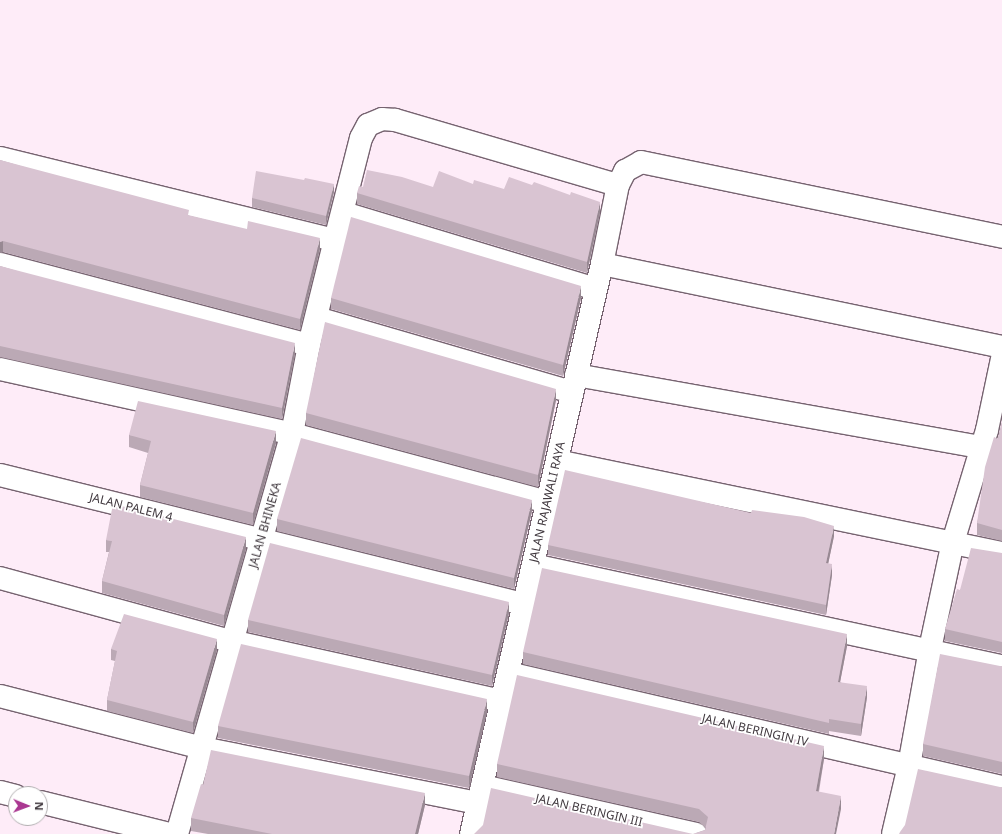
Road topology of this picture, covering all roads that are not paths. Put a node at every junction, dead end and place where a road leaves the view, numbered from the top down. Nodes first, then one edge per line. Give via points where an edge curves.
1 (0, 158) edge
2 (622, 178) junction
3 (344, 213) junction
4 (1002, 237) edge
5 (335, 240) junction
6 (0, 264) edge
7 (602, 264) junction
8 (596, 289) junction
9 (317, 318) junction
10 (309, 345) junction
11 (1002, 347) edge
12 (1002, 359) edge
13 (0, 369) edge
14 (574, 384) junction
15 (292, 434) junction
16 (990, 437) edge
17 (557, 461) junction
18 (0, 475) edge
19 (547, 502) junction
20 (262, 538) junction
21 (954, 542) junction
22 (1002, 553) edge
23 (533, 565) junction
24 (0, 578) edge
25 (523, 604) junction
26 (231, 641) junction
27 (930, 649) junction
28 (1002, 666) edge
29 (508, 673) junction
30 (0, 696) edge
31 (501, 701) junction
32 (202, 748) junction
33 (910, 766) junction
34 (1002, 787) edge
35 (480, 794) junction
36 (48, 804) edge
37 (169, 834) edge
38 (177, 834) edge
39 (471, 834) edge
40 (696, 834) edge
41 (893, 834) edge

1 - 5 street
2 - 3 street, JALAN BHINEKA via 395,120 382,120 368,125 361,138
2 - 4 street via 641,162
2 - 7 street, JALAN RAJAWALI RAYA
3 - 5 street, JALAN BHINEKA
3 - 8 street
5 - 9 street, JALAN BHINEKA
6 - 10 street
7 - 8 street, JALAN RAJAWALI RAYA
7 - 11 street
8 - 14 street, JALAN RAJAWALI RAYA
9 - 10 street, JALAN BHINEKA
9 - 14 street
10 - 15 street, JALAN BHINEKA
12 - 16 street
13 - 15 street
14 - 16 street
14 - 17 street, JALAN RAJAWALI RAYA
15 - 19 street
15 - 20 street, JALAN BHINEKA
16 - 21 street
17 - 19 street, JALAN RAJAWALI RAYA
17 - 21 street
18 - 20 street, JALAN PALEM 4
19 - 23 street, JALAN RAJAWALI RAYA
20 - 25 street, JALAN PALEM 4
20 - 26 street, JALAN BHINEKA
21 - 22 street
21 - 27 street
23 - 25 street, JALAN RAJAWALI RAYA
23 - 27 street
24 - 26 street
25 - 29 street, JALAN RAJAWALI RAYA
26 - 31 street
26 - 32 street, JALAN BHINEKA
27 - 28 street
27 - 33 street
29 - 31 street, JALAN RAJAWALI RAYA
29 - 33 street, JALAN BERINGIN IV
30 - 32 street, JALAN BERINGIN III
31 - 35 street, JALAN RAJAWALI RAYA
32 - 35 street, JALAN BERINGIN III
32 - 38 street, JALAN BHINEKA
33 - 34 street, JALAN BERINGIN IV
33 - 41 street
35 - 39 street, JALAN RAJAWALI RAYA
35 - 40 street, JALAN BERINGIN III
36 - 37 street

